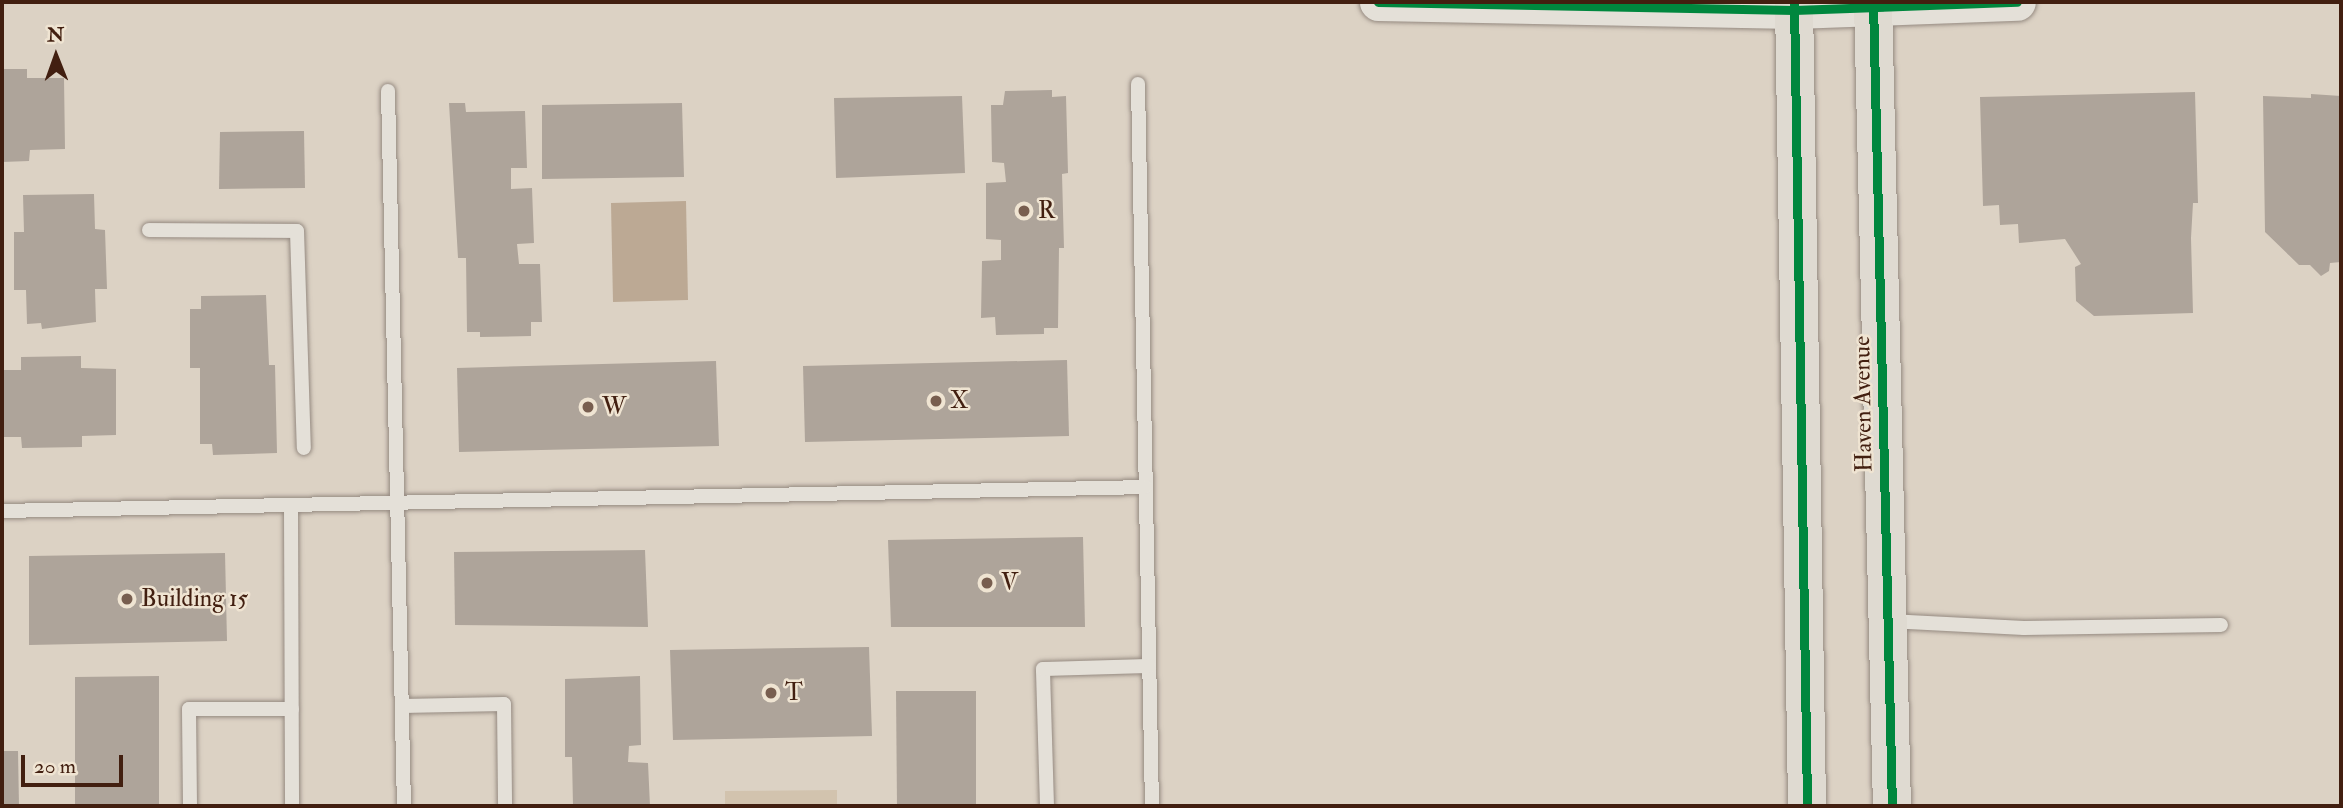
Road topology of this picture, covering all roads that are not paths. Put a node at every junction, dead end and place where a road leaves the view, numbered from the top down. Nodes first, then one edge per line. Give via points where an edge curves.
1 (1378, 2) edge
2 (2017, 2) edge
3 (1873, 4) edge
4 (1794, 6) edge
5 (1138, 84) dead end
6 (388, 90) dead end
7 (149, 230) dead end
8 (304, 448) dead end
9 (1144, 487) junction
10 (396, 506) junction
11 (291, 508) junction
12 (2, 511) edge
13 (1887, 621) junction
14 (2221, 625) dead end
15 (1149, 666) junction
16 (401, 706) junction
17 (292, 709) junction
18 (190, 806) edge
19 (292, 806) edge
20 (404, 806) edge
21 (505, 806) edge
22 (1046, 806) edge
23 (1152, 806) edge
24 (1807, 806) edge
25 (1892, 806) edge

1 - 4 street
2 - 3 street
3 - 4 street
3 - 13 main road, Haven Avenue
4 - 24 main road
5 - 9 lane
6 - 10 lane
7 - 8 lane via 297,231
9 - 10 lane
9 - 15 lane
10 - 11 lane
10 - 16 lane
11 - 12 lane
11 - 17 lane
13 - 14 lane via 2024,628
13 - 25 main road, Haven Avenue
15 - 22 lane via 1043,669
15 - 23 lane
16 - 20 lane
16 - 21 lane via 504,704
17 - 18 lane via 189,709
17 - 19 lane

